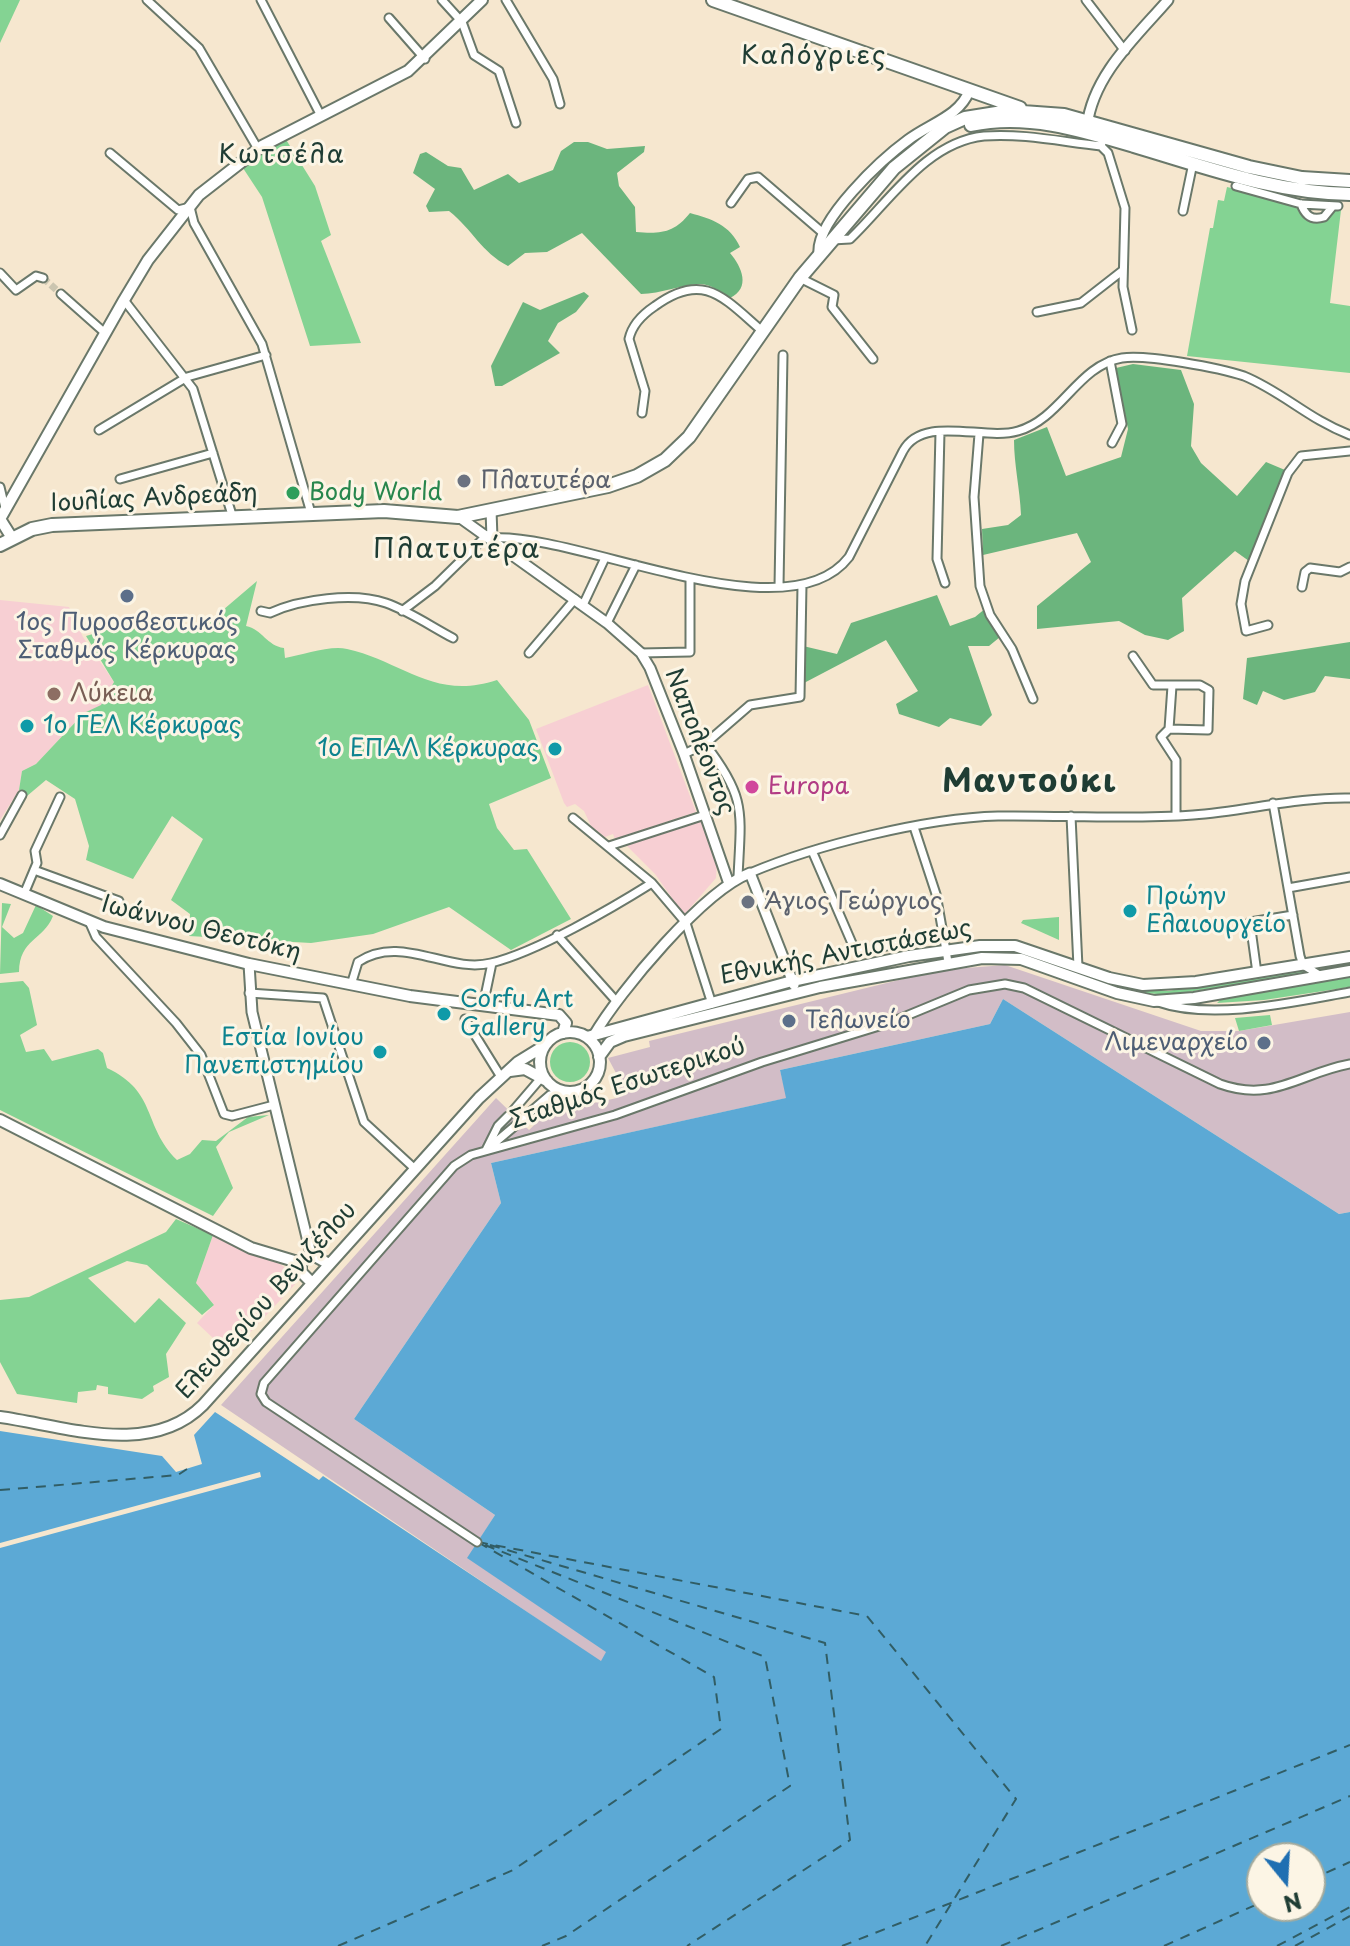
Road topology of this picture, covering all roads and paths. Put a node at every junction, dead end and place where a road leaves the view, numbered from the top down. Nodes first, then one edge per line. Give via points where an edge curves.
1 (147, 0) edge
2 (261, 0) edge
3 (442, 0) edge
4 (482, 0) edge
5 (506, 0) edge
6 (713, 0) edge
7 (1086, 0) edge
8 (1168, 0) edge
9 (389, 18) dead end
10 (462, 22) junction
11 (1125, 51) junction
12 (425, 59) junction
13 (969, 91) junction
14 (560, 104) dead end
15 (1027, 110) junction
16 (320, 114) junction
17 (516, 123) dead end
18 (1087, 126) junction
19 (937, 134) junction
20 (1102, 141) junction
21 (258, 149) junction
22 (110, 153) dead end
23 (1193, 163) junction
24 (1350, 181) edge
25 (1236, 186) dead end
26 (1259, 187) junction
27 (1350, 194) edge
28 (1318, 198) junction
29 (731, 203) dead end
30 (1301, 204) junction
31 (190, 207) junction
32 (1183, 211) dead end
33 (827, 236) junction
34 (1122, 271) junction
35 (0, 273) edge
36 (43, 278) dead end
37 (800, 278) junction
38 (61, 294) tunnel mouth
39 (124, 300) junction
40 (1037, 312) dead end
41 (761, 330) junction
42 (1132, 330) dead end
43 (105, 333) junction
44 (266, 355) junction
45 (783, 355) dead end
46 (873, 359) dead end
47 (1110, 361) junction
48 (187, 377) junction
49 (642, 413) dead end
50 (99, 430) dead end
51 (940, 432) junction
52 (979, 434) junction
53 (1350, 435) edge
54 (1112, 443) dead end
55 (1350, 451) edge
56 (213, 453) junction
57 (120, 479) dead end
58 (0, 487) edge
59 (491, 510) junction
60 (311, 513) junction
61 (232, 515) junction
62 (2, 516) edge
63 (458, 517) junction
64 (489, 536) junction
65 (12, 538) junction
66 (0, 545) edge
67 (605, 558) junction
68 (636, 565) junction
69 (1350, 567) edge
70 (690, 578) junction
71 (945, 583) dead end
72 (802, 585) junction
73 (779, 586) junction
74 (1302, 587) dead end
75 (579, 602) junction
76 (261, 611) dead end
77 (402, 611) junction
78 (607, 623) junction
79 (1268, 625) dead end
80 (453, 638) dead end
81 (529, 653) dead end
82 (641, 653) junction
83 (1133, 656) dead end
84 (1172, 686) junction
85 (1033, 699) dead end
86 (1169, 729) junction
87 (705, 744) junction
88 (684, 754) junction
89 (22, 795) dead end
90 (60, 797) dead end
91 (1350, 798) edge
92 (1273, 803) junction
93 (705, 815) junction
94 (1071, 816) junction
95 (1176, 816) junction
96 (573, 818) dead end
97 (914, 827) junction
98 (0, 835) edge
99 (609, 846) junction
100 (813, 853) junction
101 (34, 870) junction
102 (750, 873) junction
103 (1350, 877) edge
104 (733, 879) junction
105 (652, 883) junction
106 (0, 884) edge
107 (1288, 888) junction
108 (24, 894) junction
109 (119, 901) dead end
110 (1293, 915) junction
111 (89, 921) junction
112 (686, 923) junction
113 (557, 935) junction
114 (900, 943) dead end
115 (946, 950) junction
116 (865, 951) junction
117 (1350, 957) edge
118 (948, 962) junction
119 (1064, 962) junction
120 (492, 963) junction
121 (249, 964) junction
122 (869, 964) junction
123 (1303, 965) junction
124 (1078, 967) junction
125 (1350, 971) edge
126 (1257, 973) junction
127 (1060, 974) junction
128 (872, 976) junction
129 (1321, 976) junction
130 (792, 981) junction
131 (351, 985) junction
132 (797, 992) junction
133 (1350, 992) edge
134 (249, 993) junction
135 (711, 1001) junction
136 (1154, 1001) junction
137 (617, 1002) junction
138 (483, 1006) junction
139 (715, 1014) junction
140 (465, 1019) dead end
141 (563, 1033) junction
142 (590, 1036) junction
143 (544, 1046) junction
144 (599, 1057) junction
145 (1350, 1061) edge
146 (505, 1074) junction
147 (545, 1080) junction
148 (568, 1091) junction
149 (274, 1105) junction
150 (0, 1120) edge
151 (486, 1150) junction
152 (415, 1169) junction
153 (311, 1254) junction
154 (301, 1263) junction
155 (329, 1264) junction
156 (312, 1283) junction
157 (0, 1417) edge
158 (477, 1542) dead end

1 - 21 street via 199,48
2 - 16 street
3 - 10 street
4 - 10 main road
5 - 14 street via 553,79
6 - 13 main road
7 - 11 street
8 - 11 street
9 - 12 street
10 - 12 main road
10 - 17 street via 474,55 499,71
11 - 18 street via 1098,86
12 - 16 main road
13 - 15 main road
13 - 33 street via 963,105 875,169
15 - 18 main road
15 - 19 main road via 965,118
16 - 21 main road
18 - 19 main road via 1005,120
18 - 20 main road
18 - 24 main road via 1249,167
19 - 33 main road, Ιουλίας Ανδρεάδη via 894,168
20 - 23 main road
20 - 33 street via 1012,136 964,140 915,172 850,239
20 - 34 street via 1125,208
21 - 31 main road via 217,178
22 - 31 street via 178,210
23 - 26 main road
23 - 32 street
25 - 26 street
26 - 28 main road
26 - 30 street
27 - 28 main road
28 - 30 street
28 - 30 street via 1336,206 1324,217 1314,219
29 - 33 street via 746,181 758,177
31 - 39 main road
31 - 44 street
33 - 37 main road, Ιουλίας Ανδρεάδη
34 - 40 street via 1081,303
34 - 42 street
35 - 36 street via 16,290 38,275
37 - 41 main road, Ιουλίας Ανδρεάδη
37 - 46 street via 834,295 832,307
38 - 43 street
39 - 43 main road
39 - 48 street
41 - 49 street via 708,289 684,290 653,307 629,339 645,391
41 - 59 main road, Ιουλίας Ανδρεάδη via 689,437 658,465 608,486
43 - 62 main road
44 - 48 street
44 - 60 street
45 - 73 street
47 - 52 street via 1036,425 1007,434
47 - 53 street via 1131,357 1244,376 1263,383 1318,423
47 - 54 street via 1122,424
48 - 50 street
48 - 56 street
51 - 52 street
51 - 71 street via 937,559
51 - 72 street via 909,441 849,557 828,575
52 - 85 street via 974,497 980,586
55 - 79 street via 1301,456 1288,473 1242,593 1246,631
56 - 57 street
56 - 61 street
58 - 62 street
59 - 63 main road, Ιουλίας Ανδρεάδη
59 - 64 street
60 - 61 main road, Ιουλίας Ανδρεάδη
60 - 63 main road, Ιουλίας Ανδρεάδη via 396,511
61 - 65 main road, Ιουλίας Ανδρεάδη via 44,526
62 - 65 main road
63 - 64 street, Ναπολέοντος
64 - 67 street
64 - 75 street, Ναπολέοντος
64 - 77 street
65 - 66 main road, Ιουλίας Ανδρεάδη
67 - 68 street
67 - 75 street
68 - 70 street
68 - 78 street
69 - 74 street via 1340,572 1310,568
70 - 73 street
70 - 82 street via 690,652
72 - 73 street
72 - 87 street via 800,697 750,705
75 - 78 street, Ναπολέοντος
75 - 81 street
76 - 77 street via 360,599
77 - 80 street
78 - 82 street, Ναπολέοντος
82 - 88 street, Ναπολέοντος
83 - 84 street via 1153,685
84 - 86 street
84 - 86 street via 1206,687 1211,724 1202,733
86 - 95 street via 1161,737 1176,760
87 - 88 street
87 - 104 street via 739,799
88 - 93 street, Ναπολέοντος
89 - 98 street
90 - 101 street via 35,851
91 - 92 street
92 - 95 street
92 - 107 street
93 - 99 street
93 - 104 street, Ναπολέοντος
94 - 95 street
94 - 97 street via 995,816
94 - 124 street
96 - 99 street
97 - 100 street
97 - 115 street via 936,894
99 - 105 street
100 - 102 street
100 - 116 street via 851,944
101 - 108 street
101 - 109 street
102 - 104 street
102 - 130 street
103 - 107 street
104 - 112 street
105 - 112 street
105 - 113 street
106 - 108 main road, Ιωάννου Θεοτόκη
107 - 110 street
108 - 111 main road, Ιωάννου Θεοτόκη
110 - 123 street
110 - 126 street via 1250,922
111 - 121 main road, Ιωάννου Θεοτόκη
111 - 149 street via 96,937 201,1055 224,1114
112 - 135 street
112 - 137 street
113 - 120 street
113 - 137 street
114 - 116 street
115 - 118 street
115 - 119 main road, Εθνικής Αντιστάσεως via 1009,945
115 - 122 main road, Εθνικής Αντιστάσεως
116 - 122 street
117 - 123 main road, Εθνικής Αντιστάσεως
118 - 127 main road, Εθνικής Αντιστάσεως via 1013,958
118 - 128 main road, Εθνικής Αντιστάσεως
119 - 124 main road, Εθνικής Αντιστάσεως
119 - 127 main road
120 - 131 street via 383,951 358,962
120 - 138 street
121 - 131 main road, Ιωάννου Θεοτόκη
121 - 134 street
122 - 128 street
122 - 130 main road, Εθνικής Αντιστάσεως
123 - 126 main road, Εθνικής Αντιστάσεως
123 - 129 street
124 - 126 main road, Εθνικής Αντιστάσεως via 1143,985
125 - 129 main road, Εθνικής Αντιστάσεως
127 - 136 main road, Εθνικής Αντιστάσεως
128 - 132 main road, Εθνικής Αντιστάσεως
129 - 136 main road, Εθνικής Αντιστάσεως
130 - 132 street
130 - 135 main road, Εθνικής Αντιστάσεως
131 - 138 main road, Ιωάννου Θεοτόκη
132 - 139 main road, Εθνικής Αντιστάσεως
133 - 136 street via 1230,1008 1184,1008
134 - 149 street
134 - 152 street via 323,998 364,1122
135 - 139 street
135 - 142 main road, Εθνικής Αντιστάσεως
137 - 142 street
138 - 141 main road, Ιωάννου Θεοτόκη via 559,1015 566,1023
139 - 144 main road, Εθνικής Αντιστάσεως via 617,1039
140 - 146 street
141 - 142 main road, Εθνικής Αντιστάσεως
141 - 143 main road
142 - 144 main road
143 - 146 main road, Ελευθερίου Βενιζέλου
143 - 147 main road
144 - 148 main road, Εθνικής Αντιστάσεως via 593,1081
145 - 151 street, Σταθμός Εσωτερικού via 1268,1091 1231,1088 1048,998 1014,985 992,985 615,1115
146 - 147 main road via 525,1069
146 - 152 main road, Ελευθερίου Βενιζέλου
147 - 148 main road
147 - 151 street via 498,1126
148 - 151 street via 550,1095
149 - 153 street
150 - 154 main road via 251,1248
151 - 158 street, Σταθμός Εσωτερικού via 454,1166 261,1390 266,1402
152 - 155 main road, Ελευθερίου Βενιζέλου
153 - 154 main road
153 - 155 main road
154 - 156 main road via 301,1272
155 - 156 main road, Ελευθερίου Βενιζέλου
156 - 157 main road, Ελευθερίου Βενιζέλου via 203,1405 176,1425 127,1436

